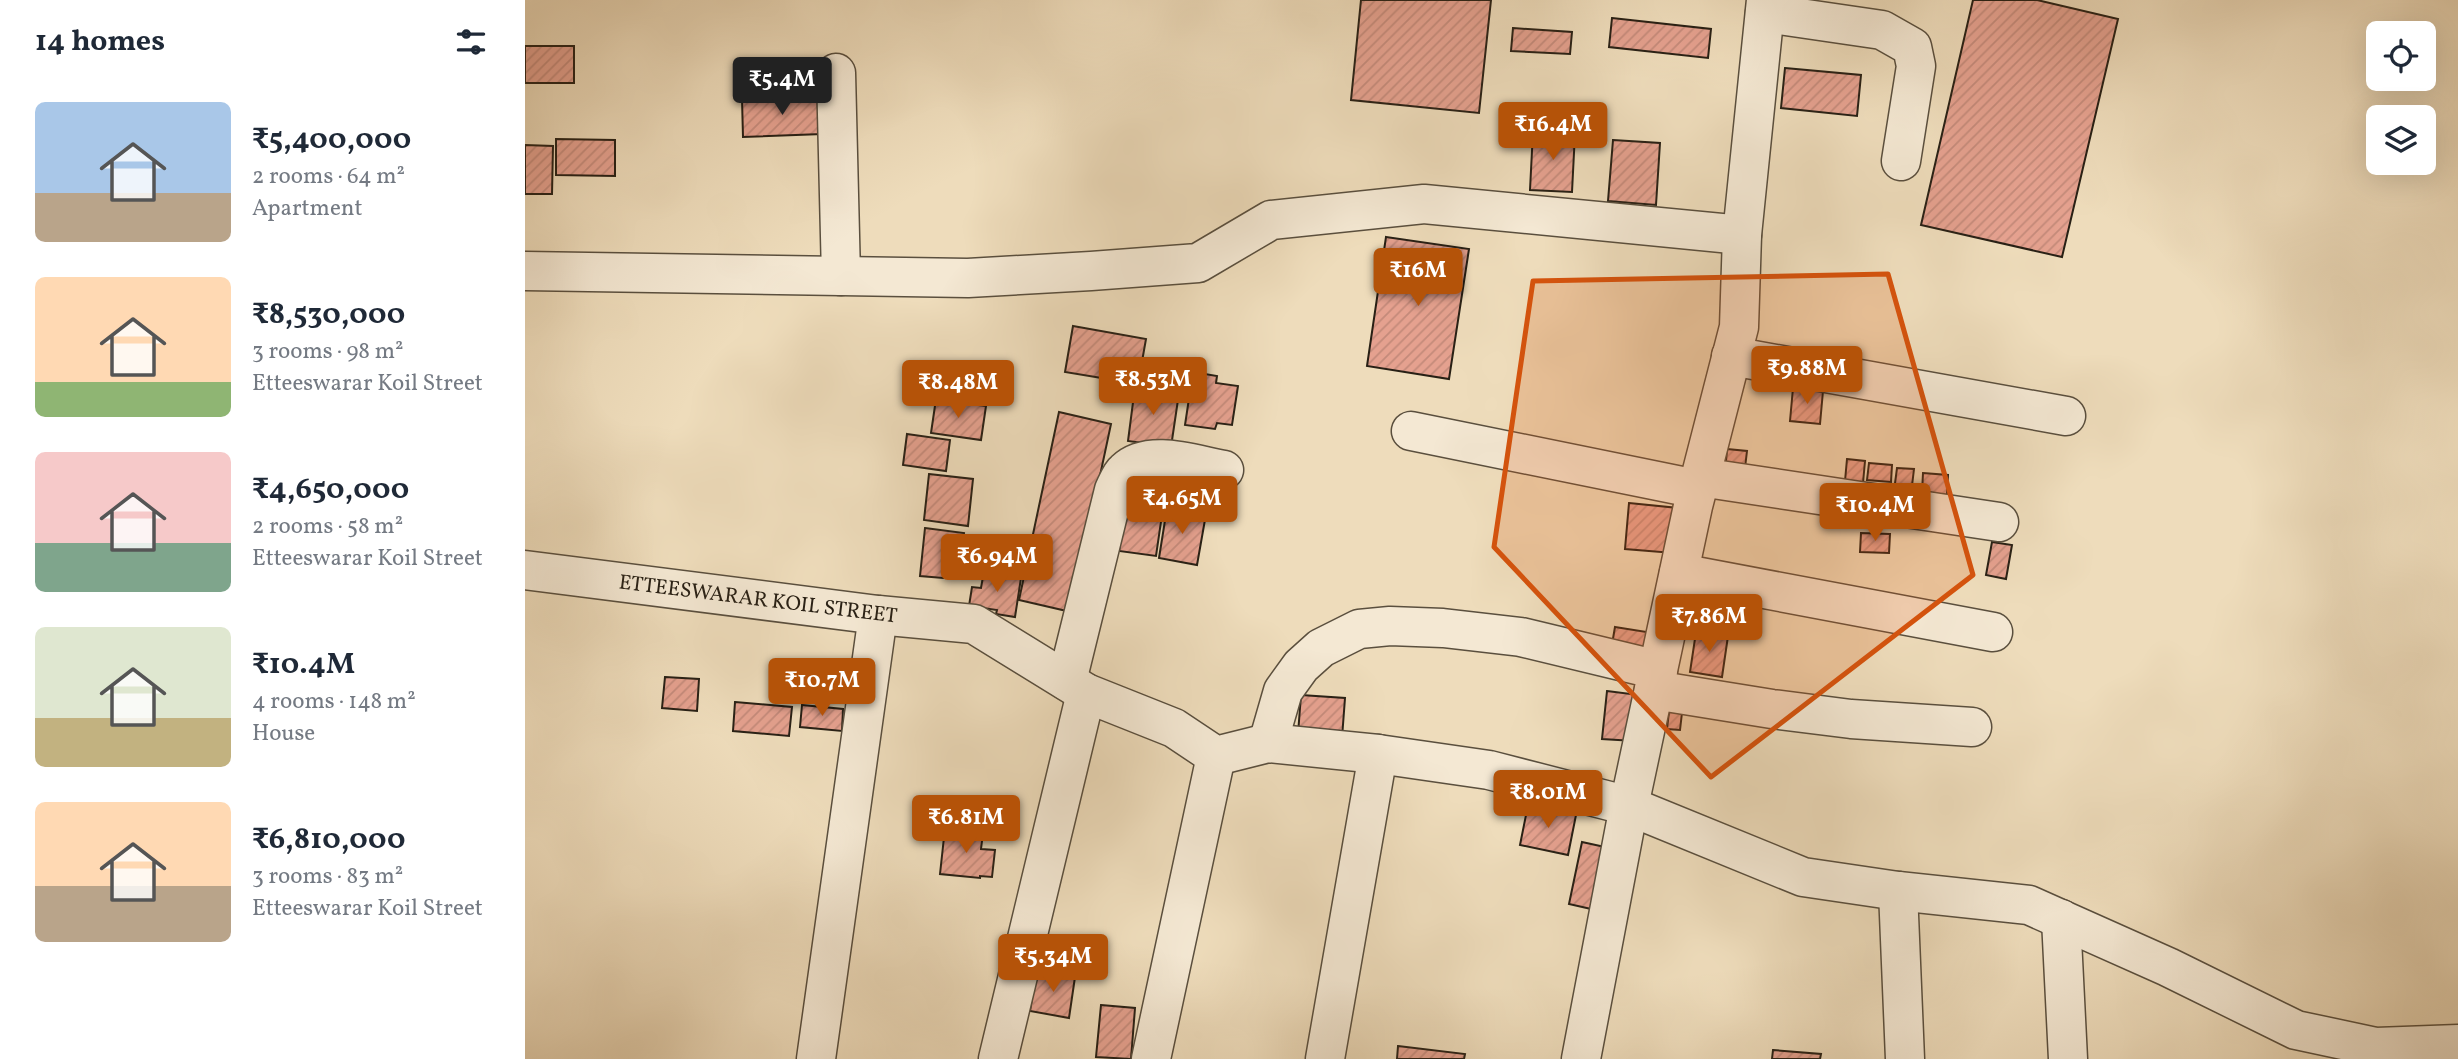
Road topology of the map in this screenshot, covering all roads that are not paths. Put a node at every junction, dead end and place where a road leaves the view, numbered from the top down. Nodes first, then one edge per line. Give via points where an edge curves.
1 (1766, 6) edge
2 (836, 73) dead end
3 (1901, 161) dead end
4 (1742, 235) junction
5 (525, 271) edge
6 (841, 276) junction
7 (1731, 356) junction
8 (2066, 416) dead end
9 (1411, 431) dead end
10 (1224, 470) dead end
11 (1698, 483) junction
12 (1999, 522) dead end
13 (525, 570) edge
14 (1679, 573) junction
15 (879, 615) junction
16 (1993, 632) dead end
17 (1656, 680) junction
18 (1076, 687) junction
19 (1972, 727) dead end
20 (1268, 743) junction
21 (1378, 754) junction
22 (1216, 755) junction
23 (1629, 806) junction
24 (1898, 891) junction
25 (2061, 919) junction
26 (2458, 1044) edge
27 (2375, 1053) edge
28 (816, 1059) edge
29 (998, 1059) edge
30 (1151, 1059) edge
31 (1325, 1059) edge
32 (1581, 1059) edge
33 (1905, 1059) edge
34 (2068, 1059) edge

1 - 3 street via 1882,30 1912,47 1916,66
1 - 4 street
2 - 6 street
4 - 6 street via 1424,204 1271,220 1198,263 968,278
4 - 7 street via 1738,327
5 - 6 street
7 - 8 street
7 - 11 street
9 - 11 street
10 - 18 street via 1162,459 1141,461 1123,471 1114,490
11 - 12 street
11 - 14 street
13 - 15 street, ETTEESWARAR KOIL STREET
14 - 16 street
14 - 17 street
15 - 18 street, ETTEESWARAR KOIL STREET via 974,624
15 - 28 street
17 - 19 street via 1772,709
17 - 20 street via 1521,637 1443,628 1359,629 1321,648 1301,666 1283,691
17 - 23 street
18 - 22 street, ETTEESWARAR KOIL STREET via 1174,728
18 - 29 street
20 - 21 street
20 - 22 street
21 - 23 street via 1489,770
21 - 31 street
22 - 30 street
23 - 24 street via 1803,877
23 - 32 street
24 - 25 street via 2029,905
24 - 33 street
25 - 27 street via 2296,1030
25 - 34 street
26 - 27 street

